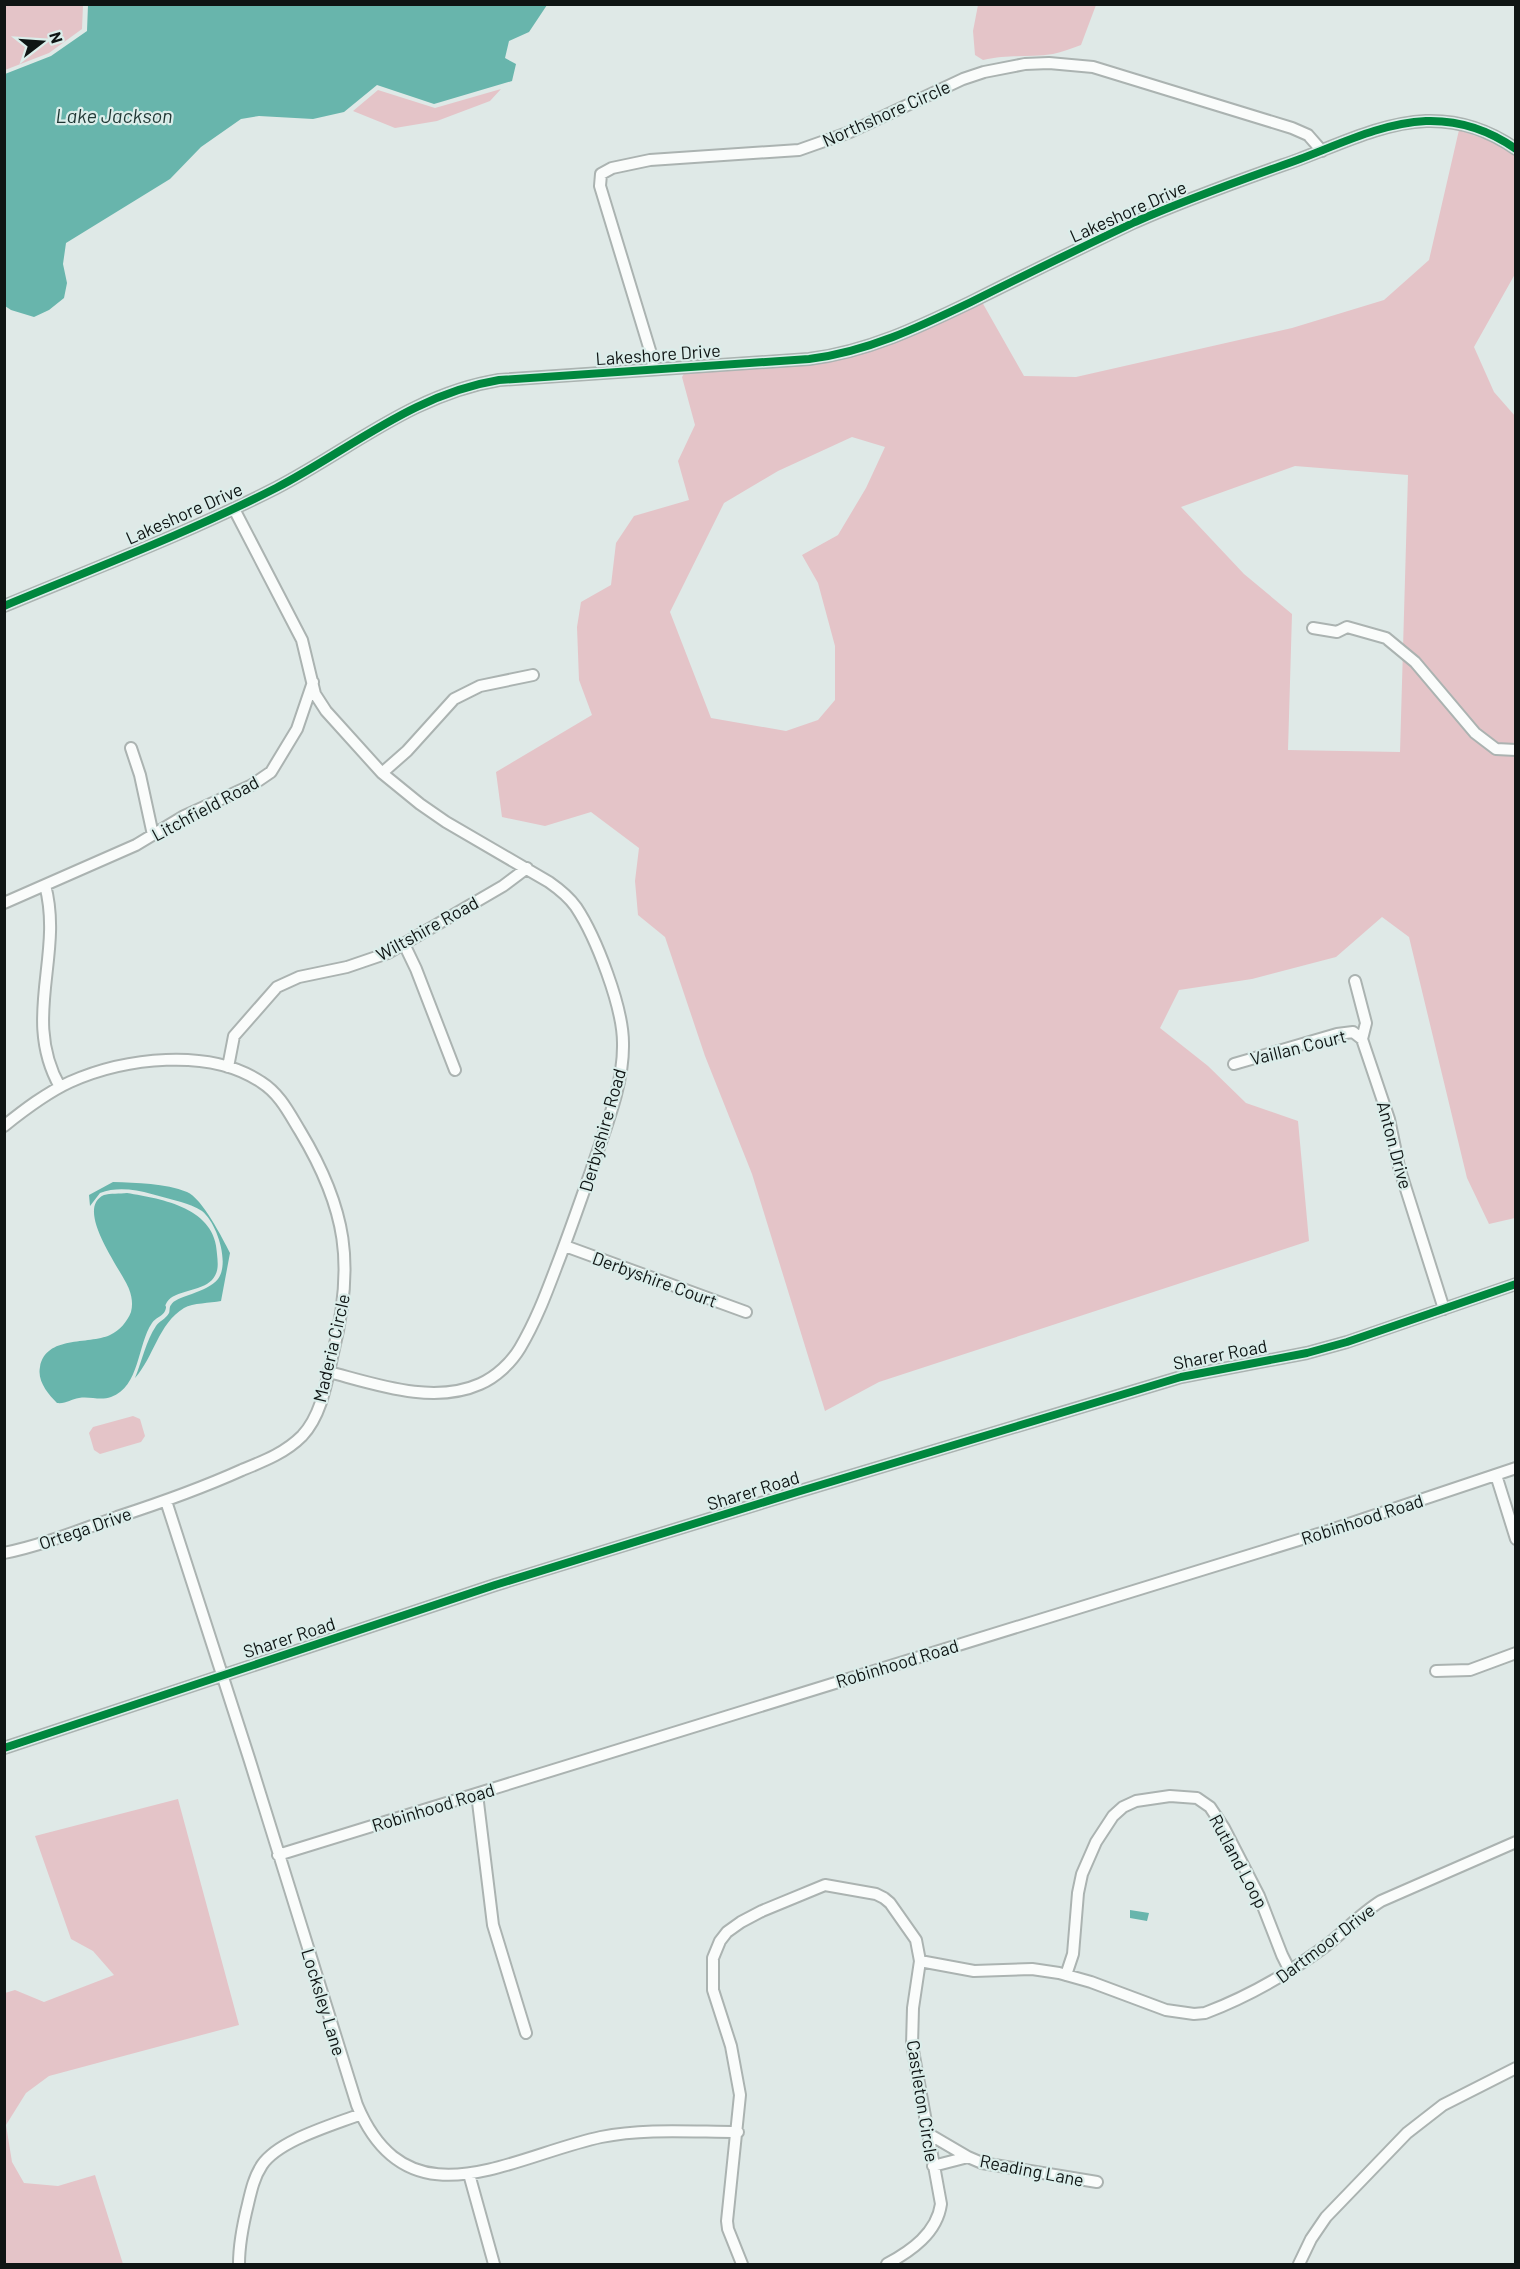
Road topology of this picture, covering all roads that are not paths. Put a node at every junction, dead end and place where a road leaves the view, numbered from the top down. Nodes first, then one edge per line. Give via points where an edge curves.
1 (1515, 148) edge
2 (1322, 151) junction
3 (653, 369) junction
4 (234, 509) junction
5 (4, 606) edge
6 (1313, 628) dead end
7 (533, 675) dead end
8 (313, 682) junction
9 (131, 748) dead end
10 (1515, 750) edge
11 (382, 773) junction
12 (153, 835) junction
13 (527, 868) junction
14 (45, 885) junction
15 (4, 903) edge
16 (404, 944) junction
17 (1355, 981) dead end
18 (1362, 1039) junction
19 (1233, 1064) dead end
20 (228, 1067) junction
21 (454, 1070) dead end
22 (60, 1087) junction
23 (4, 1126) edge
24 (565, 1246) junction
25 (1515, 1284) edge
26 (1444, 1309) junction
27 (746, 1312) dead end
28 (328, 1372) junction
29 (1515, 1468) edge
30 (1496, 1475) junction
31 (166, 1501) junction
32 (1515, 1539) edge
33 (4, 1540) edge
34 (8, 1552) edge
35 (1515, 1653) edge
36 (1436, 1671) dead end
37 (222, 1675) junction
38 (4, 1748) edge
39 (477, 1794) junction
40 (1515, 1842) edge
41 (278, 1855) junction
42 (920, 1961) junction
43 (1289, 1969) junction
44 (1066, 1975) junction
45 (526, 2033) dead end
46 (1515, 2068) edge
47 (361, 2114) junction
48 (738, 2132) junction
49 (927, 2133) junction
50 (968, 2157) junction
51 (933, 2166) junction
52 (469, 2174) junction
53 (1097, 2182) dead end
54 (239, 2265) edge
55 (494, 2265) edge
56 (742, 2265) edge
57 (887, 2265) edge
58 (1299, 2265) edge

1 - 2 street, Lakeshore Drive via 1470,126 1427,121 1383,128
2 - 3 street, Lakeshore Drive via 1145,218 884,342 809,359
2 - 3 street, Northshore Circle via 1308,135 1292,128 1093,67 1048,63 1005,67 963,79 850,132 799,150 672,157 612,168 601,174 600,186
3 - 4 street, Lakeshore Drive via 499,380 452,390 408,410
4 - 5 street, Lakeshore Drive
4 - 8 street via 302,640
6 - 10 street via 1337,632 1347,627 1386,638 1415,662 1474,733 1496,749
7 - 11 street via 480,686 454,699
8 - 11 street, Derbyshire Road via 320,704
8 - 12 street, Litchfield Road via 297,729 271,772
9 - 12 street
11 - 13 street, Derbyshire Road via 446,822
12 - 14 street, Litchfield Road
13 - 16 street, Wiltshire Road
13 - 24 street, Derbyshire Road via 575,906 611,985 622,1029 622,1061 615,1095
14 - 15 street, Litchfield Road
14 - 22 street via 51,924 42,1028 48,1061
16 - 20 street, Wiltshire Road via 373,959 299,977 277,987 234,1036
16 - 21 street
17 - 18 street, Anton Drive via 1366,1023
18 - 19 street, Vaillan Court via 1353,1032 1337,1034
18 - 26 street, Anton Drive
20 - 22 street, Maderia Circle via 178,1060 136,1063
20 - 28 street, Maderia Circle via 261,1081 280,1099 307,1143 339,1216 346,1283
22 - 23 street, Maderia Circle
24 - 27 street, Derbyshire Court
24 - 28 street, Derbyshire Road via 540,1313 519,1350 479,1385 422,1393
25 - 26 street, Sharer Road
26 - 37 street, Sharer Road via 1347,1342 1161,1382 495,1585
28 - 31 street, Maderia Circle via 312,1422 287,1449
29 - 30 street, Robinhood Road
30 - 32 street
30 - 39 street, Robinhood Road
31 - 34 street, Ortega Drive
31 - 37 street, Locksley Lane
33 - 34 street
35 - 36 street via 1470,1670
37 - 38 street, Sharer Road
37 - 41 street, Locksley Lane
39 - 41 street, Robinhood Road
39 - 45 street via 493,1925
40 - 43 street, Dartmoor Drive via 1381,1901
41 - 47 street, Locksley Lane
42 - 44 street, Dartmoor Drive via 974,1971 1032,1970
42 - 48 street, Castleton Circle via 916,1940 890,1903 876,1894 830,1884 762,1911 728,1932 713,1958 712,1990 731,2046 740,2096
42 - 49 street, Castleton Circle via 912,2045
43 - 44 street, Dartmoor Drive via 1253,1993 1194,2014 1166,2010
43 - 44 street, Rutland Loop via 1260,1896 1224,1827 1210,1807 1197,1798 1170,1796 1123,1807 1096,1842 1080,1883 1073,1953
46 - 58 street via 1443,2105 1407,2133 1326,2217
47 - 52 street, Locksley Lane via 382,2145 406,2165 432,2174
47 - 54 street via 291,2143 262,2165 245,2216
48 - 52 street, Locksley Lane via 623,2134
48 - 56 street, Castleton Circle via 727,2221
49 - 50 street, Reading Lane
49 - 51 street, Castleton Circle
50 - 51 street
50 - 53 street, Reading Lane via 982,2163
51 - 57 street, Castleton Circle via 941,2204 939,2217 924,2239
52 - 55 street

